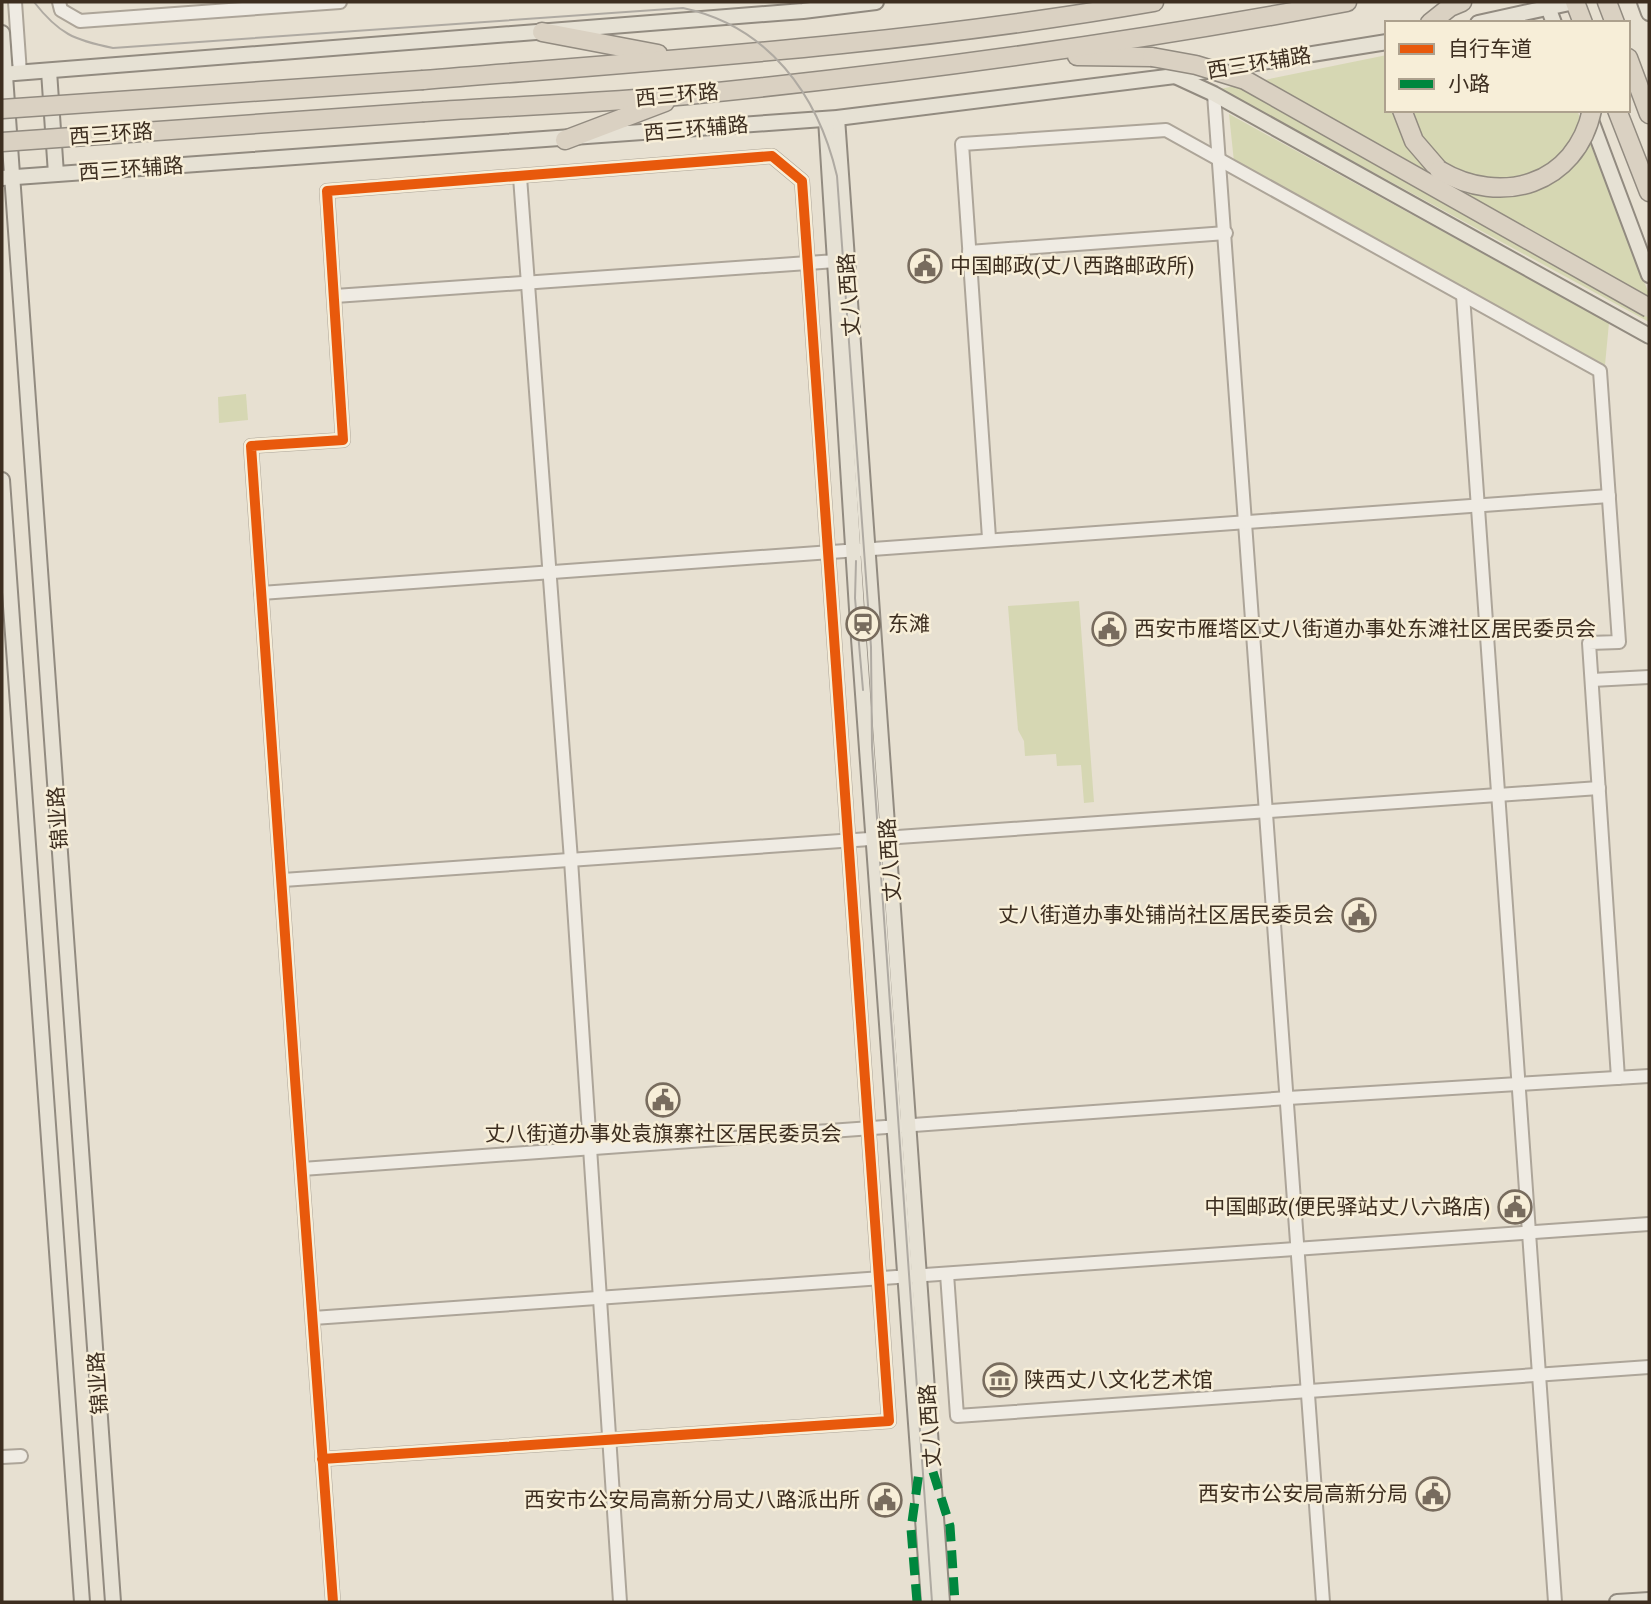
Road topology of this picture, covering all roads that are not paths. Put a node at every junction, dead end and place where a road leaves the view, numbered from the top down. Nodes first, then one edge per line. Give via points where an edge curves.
1 (15, 2) edge
2 (59, 2) edge
3 (324, 2) edge
4 (340, 2) edge
5 (876, 2) edge
6 (1079, 2) edge
7 (1154, 2) edge
8 (1347, 2) edge
9 (1462, 2) edge
10 (1574, 2) edge
11 (1607, 2) edge
12 (1645, 2) edge
13 (847, 4) edge
14 (1547, 4) edge
15 (218, 6) edge
16 (805, 6) edge
17 (1649, 13) edge
18 (1432, 21) edge
19 (1485, 21) edge
20 (1553, 21) edge
21 (1582, 21) edge
22 (1614, 21) edge
23 (993, 26) junction
24 (542, 32) junction
25 (2, 33) edge
26 (1385, 42) edge
27 (1032, 55) junction
28 (682, 59) junction
29 (1630, 63) edge
30 (49, 71) junction
31 (9, 74) edge
32 (1175, 76) junction
33 (1214, 94) junction
34 (685, 95) junction
35 (2, 109) edge
36 (1403, 112) edge
37 (1589, 112) edge
38 (1590, 112) edge
39 (1618, 112) edge
40 (1649, 114) edge
41 (832, 119) junction
42 (565, 140) junction
43 (2, 142) edge
44 (1221, 163) junction
45 (56, 174) junction
46 (520, 177) junction
47 (7, 178) edge
48 (1649, 192) edge
49 (1226, 233) junction
50 (969, 252) junction
51 (836, 261) junction
52 (807, 263) junction
53 (1649, 275) edge
54 (527, 283) junction
55 (1463, 295) junction
56 (335, 296) junction
57 (1649, 308) edge
58 (1649, 336) edge
59 (2, 480) edge
60 (1609, 496) junction
61 (1479, 505) junction
62 (1247, 522) junction
63 (989, 538) junction
64 (861, 549) junction
65 (827, 551) junction
66 (550, 573) junction
67 (261, 593) junction
68 (1649, 677) edge
69 (1592, 680) junction
70 (1599, 788) junction
71 (1499, 793) junction
72 (1268, 809) junction
73 (881, 839) junction
74 (847, 840) junction
75 (571, 860) junction
76 (283, 880) junction
77 (1649, 1076) edge
78 (1618, 1078) junction
79 (1519, 1086) junction
80 (1287, 1098) junction
81 (902, 1126) junction
82 (868, 1128) junction
83 (590, 1148) junction
84 (302, 1169) junction
85 (1649, 1224) edge
86 (1528, 1233) junction
87 (1298, 1247) junction
88 (947, 1274) junction
89 (912, 1276) junction
90 (878, 1278) junction
91 (601, 1298) junction
92 (313, 1318) junction
93 (1649, 1367) edge
94 (1539, 1375) junction
95 (1309, 1391) junction
96 (611, 1439) junction
97 (22, 1455) dead end
98 (2, 1457) edge
99 (322, 1459) junction
100 (1649, 1600) edge
101 (82, 1602) edge
102 (113, 1602) edge
103 (333, 1602) edge
104 (620, 1602) edge
105 (929, 1602) edge
106 (942, 1602) edge
107 (1323, 1602) edge
108 (1555, 1602) edge
109 (1617, 1602) edge

1 - 31 street
2 - 15 street via 61,10 80,21
3 - 4 street
3 - 15 street
5 - 13 main road
6 - 23 highway
7 - 23 highway, 西三环路
8 - 27 highway, 西三环路
9 - 18 highway
10 - 14 main road
10 - 21 highway
11 - 22 highway
12 - 17 main road
13 - 16 main road
14 - 19 main road
14 - 20 main road
16 - 24 main road
23 - 28 highway, 西三环路
24 - 28 highway
24 - 30 main road
25 - 31 main road, 锦业路
26 - 32 main road, 西三环辅路
27 - 34 highway, 西三环路
27 - 57 highway, bridge via 1152,57 1245,80
28 - 35 highway, 西三环路, bridge
29 - 40 highway
30 - 31 main road
30 - 45 main road
31 - 47 main road, 锦业路
32 - 33 main road
32 - 41 main road, 西三环辅路
33 - 44 street
33 - 58 main road
34 - 42 highway
34 - 43 highway, 西三环路, bridge
36 - 37 highway, bridge via 1414,141 1439,170 1455,180 1497,189 1546,176 1566,162 1583,137
38 - 53 main road
39 - 48 highway
41 - 42 main road, 西三环辅路
41 - 51 main road, 丈八西路
41 - 64 main road, 丈八西路
42 - 45 main road, 西三环辅路
44 - 49 street
44 - 50 street via 1166,130 962,145
44 - 55 street
45 - 47 main road, 西三环辅路
46 - 52 street via 772,156 802,181
46 - 54 street
46 - 56 street via 327,191
47 - 102 main road, 锦业路
49 - 50 street
49 - 62 street
50 - 63 street
51 - 52 street
51 - 64 main road, 丈八西路
52 - 54 street
52 - 65 street
54 - 56 street
54 - 66 street
55 - 60 street via 1600,371
55 - 61 street
56 - 67 street via 343,440 251,446
59 - 101 main road, 锦业路
60 - 61 street
60 - 69 street via 1619,642 1589,643
61 - 62 street
61 - 71 street
62 - 63 street
62 - 72 street
63 - 64 street
64 - 65 street
64 - 73 main road, 丈八西路 via 858,625
65 - 66 street
65 - 74 street
66 - 67 street
66 - 75 street
67 - 76 street
68 - 69 street
69 - 70 street
70 - 71 street
70 - 78 street
71 - 72 street
71 - 79 street
72 - 73 street
72 - 80 street
73 - 74 street
73 - 81 main road, 丈八西路
74 - 75 street
74 - 82 street
75 - 76 street
75 - 83 street
76 - 84 street
77 - 78 street
78 - 79 street
79 - 80 street
79 - 86 street
80 - 81 street
80 - 87 street
81 - 82 street
81 - 89 main road, 丈八西路
82 - 83 street
82 - 90 street
83 - 84 street
83 - 91 street
84 - 92 street
85 - 86 street
86 - 87 street
86 - 94 street
87 - 88 street
87 - 95 street
88 - 89 street
88 - 95 street via 957,1416
89 - 90 street
89 - 105 main road, 丈八西路
89 - 106 main road, 丈八西路
90 - 91 street
90 - 96 street via 888,1421
91 - 92 street
91 - 96 street
92 - 99 street
93 - 94 street
94 - 95 street
94 - 108 street
95 - 107 street
96 - 99 street
96 - 104 street
97 - 98 street
99 - 103 street
100 - 109 main road

